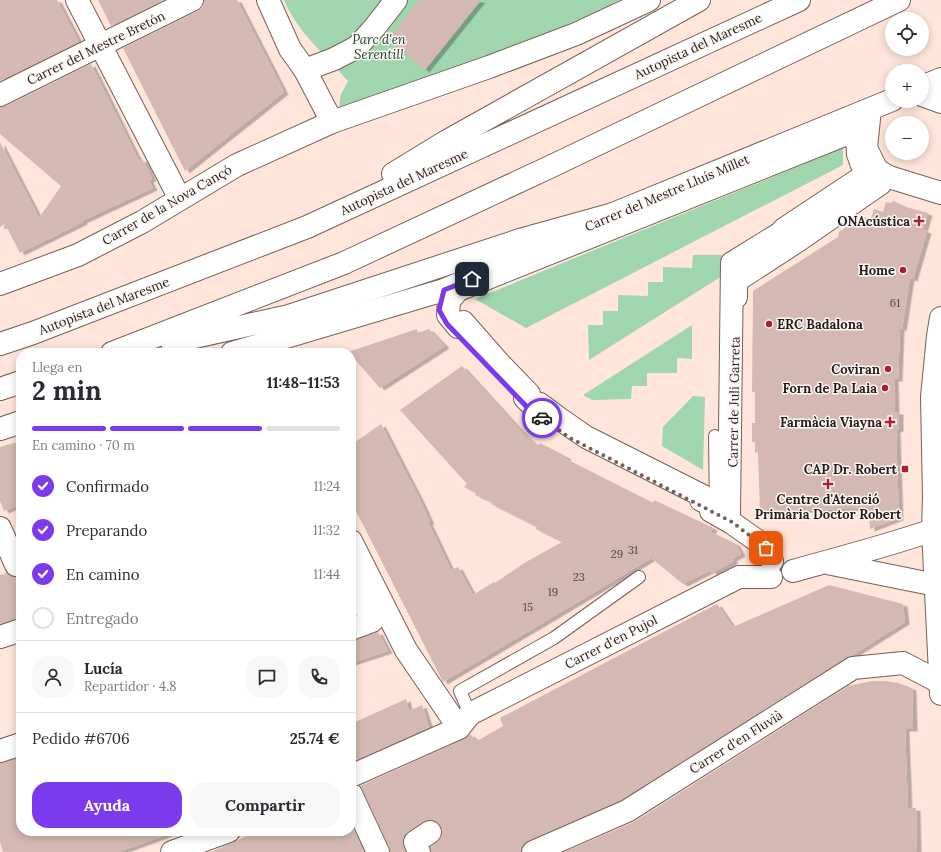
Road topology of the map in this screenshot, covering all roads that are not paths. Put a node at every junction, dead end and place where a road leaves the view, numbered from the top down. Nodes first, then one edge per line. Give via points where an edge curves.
1 (77, 0) edge
2 (192, 0) edge
3 (268, 0) edge
4 (396, 0) edge
5 (649, 0) edge
6 (699, 0) edge
7 (799, 0) edge
8 (899, 0) edge
9 (101, 46) junction
10 (305, 70) junction
11 (941, 79) edge
12 (929, 84) edge
13 (0, 95) edge
14 (929, 98) edge
15 (941, 102) edge
16 (885, 103) edge
17 (870, 109) junction
18 (332, 122) junction
19 (889, 177) junction
20 (941, 193) edge
21 (180, 199) junction
22 (612, 214) junction
23 (307, 227) junction
24 (0, 284) edge
25 (444, 290) junction
26 (941, 318) edge
27 (0, 344) edge
28 (125, 348) edge
29 (143, 348) edge
30 (249, 348) edge
31 (16, 384) edge
32 (0, 389) edge
33 (16, 424) edge
34 (0, 429) edge
35 (715, 436) dead end
36 (721, 515) junction
37 (0, 528) edge
38 (933, 530) junction
39 (356, 551) edge
40 (822, 562) junction
41 (16, 565) dead end
42 (771, 569) junction
43 (639, 577) dead end
44 (936, 585) junction
45 (356, 590) edge
46 (356, 627) edge
47 (16, 632) edge
48 (0, 637) edge
49 (941, 683) edge
50 (941, 694) edge
51 (464, 721) junction
52 (16, 746) edge
53 (0, 752) edge
54 (356, 774) edge
55 (356, 805) edge
56 (430, 832) dead end
57 (215, 836) edge
58 (172, 852) edge
59 (378, 852) edge
60 (419, 852) edge
61 (533, 852) edge

1 - 9 main road
2 - 9 main road, Carrer del Mestre Bretón
3 - 10 main road via 290,49
4 - 10 main road via 357,47
5 - 18 main road, Carrer de la Nova Cançó via 568,37
6 - 23 main road via 447,141
7 - 23 main road, Autopista del Maresme
8 - 28 main road via 344,263
9 - 13 main road, Carrer del Mestre Bretón
9 - 21 main road
10 - 18 main road
11 - 12 main road
14 - 15 main road
16 - 17 main road, Carrer del Mestre Lluís Millet
17 - 19 main road via 866,148 877,170
17 - 22 main road, Carrer del Mestre Lluís Millet
18 - 21 main road, Carrer de la Nova Cançó via 237,165
19 - 20 main road
19 - 36 main road, Carrer de Juli Garreta via 799,240 733,277
21 - 24 main road, Carrer de la Nova Cançó via 78,255
22 - 25 main road, Carrer del Mestre Lluís Millet
22 - 29 main road via 523,239 288,316
23 - 27 main road, Autopista del Maresme
25 - 30 main road, Carrer del Mestre Lluís Millet
25 - 36 main road via 439,310 447,324 527,407 570,438
26 - 38 main road via 932,397
31 - 32 main road
33 - 34 main road
35 - 36 lane
36 - 36 main road via 729,514 732,263 867,174 858,154 857,137 852,134 849,133 458,290 449,301 449,318 458,327 463,322 529,394 525,398 536,408 540,404 586,437 703,496 701,500
36 - 42 main road via 766,548
37 - 41 main road
38 - 40 main road
38 - 44 main road
39 - 51 main road via 406,650
40 - 42 main road, Carrer d'en Pujol via 793,571 792,564 786,558 778,557
40 - 44 main road
42 - 51 main road, Carrer d'en Pujol via 739,577
43 - 51 lane via 554,638 460,691
44 - 49 main road
45 - 46 main road via 372,621
47 - 48 main road
49 - 50 main road
49 - 61 main road, Carrer d'en Fluvià via 903,663 853,668 627,810
51 - 54 main road, Carrer d'en Pujol
52 - 53 main road
55 - 59 main road
56 - 60 main road via 415,842
57 - 58 main road

